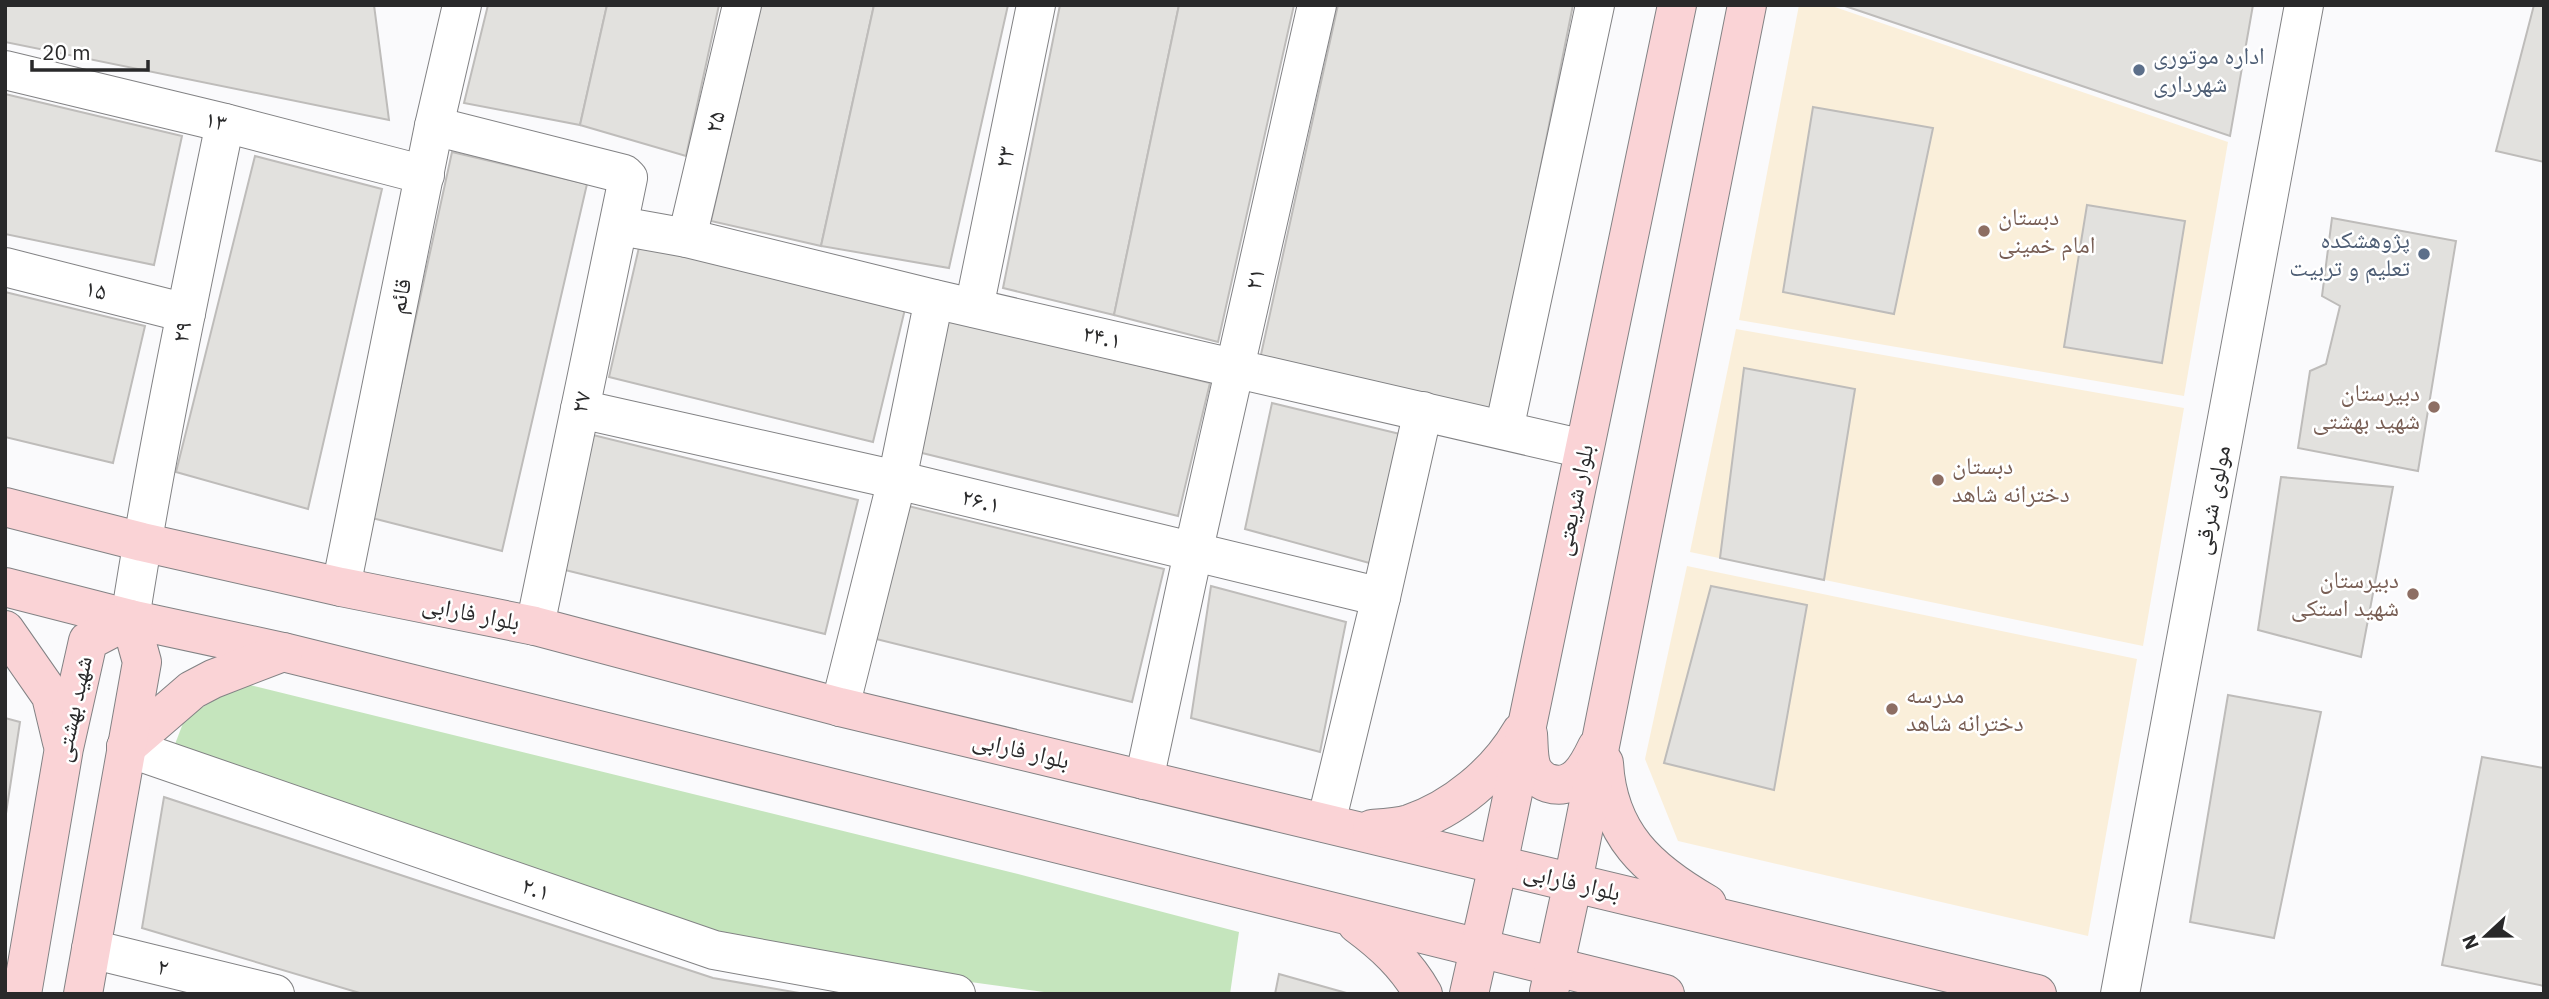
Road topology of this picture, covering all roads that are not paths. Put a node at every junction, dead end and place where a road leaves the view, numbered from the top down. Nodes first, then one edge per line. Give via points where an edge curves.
1 (462, 5) edge
2 (742, 5) edge
3 (1036, 5) edge
4 (1317, 5) edge
5 (1594, 5) edge
6 (1677, 5) edge
7 (1747, 5) edge
8 (2304, 5) edge
9 (5, 70) edge
10 (225, 123) junction
11 (434, 126) junction
12 (425, 175) junction
13 (620, 226) junction
14 (687, 238) junction
15 (5, 268) edge
16 (934, 299) junction
17 (974, 308) junction
18 (186, 313) junction
19 (1235, 367) junction
20 (580, 409) junction
21 (1423, 411) junction
22 (1504, 430) junction
23 (1584, 449) junction
24 (897, 480) junction
25 (5, 507) edge
26 (142, 542) junction
27 (1193, 553) junction
28 (5, 587) edge
29 (341, 587) junction
30 (1381, 597) junction
31 (130, 619) junction
32 (535, 626) junction
33 (5, 630) edge
34 (283, 652) junction
35 (840, 707) junction
36 (1527, 722) junction
37 (1603, 734) junction
38 (126, 747) junction
39 (64, 748) junction
40 (1144, 780) junction
41 (1340, 827) junction
42 (1498, 865) junction
43 (1573, 882) junction
44 (1343, 915) junction
45 (1732, 920) junction
46 (91, 949) junction
47 (1478, 949) junction
48 (1552, 981) edge
49 (22, 994) edge
50 (83, 994) edge
51 (275, 994) edge
52 (956, 994) edge
53 (1423, 994) edge
54 (1469, 994) edge
55 (1665, 994) edge
56 (2037, 994) edge
57 (2120, 994) edge

1 - 11 street, قائم
2 - 14 street, ۲۵
3 - 17 street, ۲۳
4 - 19 street, ۲۱
5 - 22 street
6 - 23 main road, بلوار شریعتی
7 - 37 main road
8 - 57 street, مولوی شرقی
9 - 10 street, ۱۳
10 - 12 street, ۱۳
10 - 18 street, ۲۹
11 - 12 street, قائم
11 - 13 street, ۲۷ via 624,174 628,178
12 - 29 street, قائم
13 - 14 street, ۲۴.۱
13 - 20 street, ۲۷
14 - 16 street, ۲۴.۱
15 - 18 street, ۱۵
16 - 17 street, ۲۴.۱
16 - 24 street
17 - 19 street, ۲۴.۱
18 - 26 street, ۲۹
19 - 21 street, ۲۴.۱
19 - 27 street, ۲۱
20 - 24 street, ۲۶.۱
20 - 32 street, ۲۷
21 - 22 street, ۲۴.۱
21 - 30 street
22 - 23 street, ۲۴.۱
23 - 36 main road, بلوار شریعتی
24 - 27 street, ۲۶.۱
24 - 35 street
25 - 26 main road, بلوار فارابی
26 - 29 main road, بلوار فارابی
26 - 31 street, ۲۹
27 - 30 street, ۲۶.۱
27 - 40 street, ۲۱
28 - 31 main road
29 - 32 main road, بلوار فارابی
30 - 41 street
31 - 34 main road
31 - 38 main road via 142,662
31 - 39 main road, شهید بهشتی via 88,641
32 - 35 main road, بلوار فارابی
33 - 39 main road via 51,696
34 - 38 main road via 192,690
34 - 44 main road
35 - 40 main road, بلوار فارابی
36 - 37 main road via 1533,769 1543,781 1559,786 1574,781 1588,765
36 - 41 main road via 1480,782 1432,814 1409,824
36 - 42 main road, بلوار شریعتی
37 - 43 main road
37 - 45 main road via 1605,788 1619,826 1664,877
38 - 46 main road
38 - 52 street, ۲.۱ via 714,950
39 - 49 main road, شهید بهشتی
40 - 41 main road, بلوار فارابی
41 - 42 main road, بلوار فارابی
42 - 43 main road, بلوار فارابی
42 - 47 main road, بلوار شریعتی
43 - 45 main road, بلوار فارابی
43 - 48 main road
44 - 47 main road
44 - 53 main road via 1396,956
45 - 56 main road, بلوار فارابی
46 - 50 main road
46 - 51 street, ۲
47 - 48 main road
47 - 54 main road, بلوار شریعتی
48 - 55 main road

